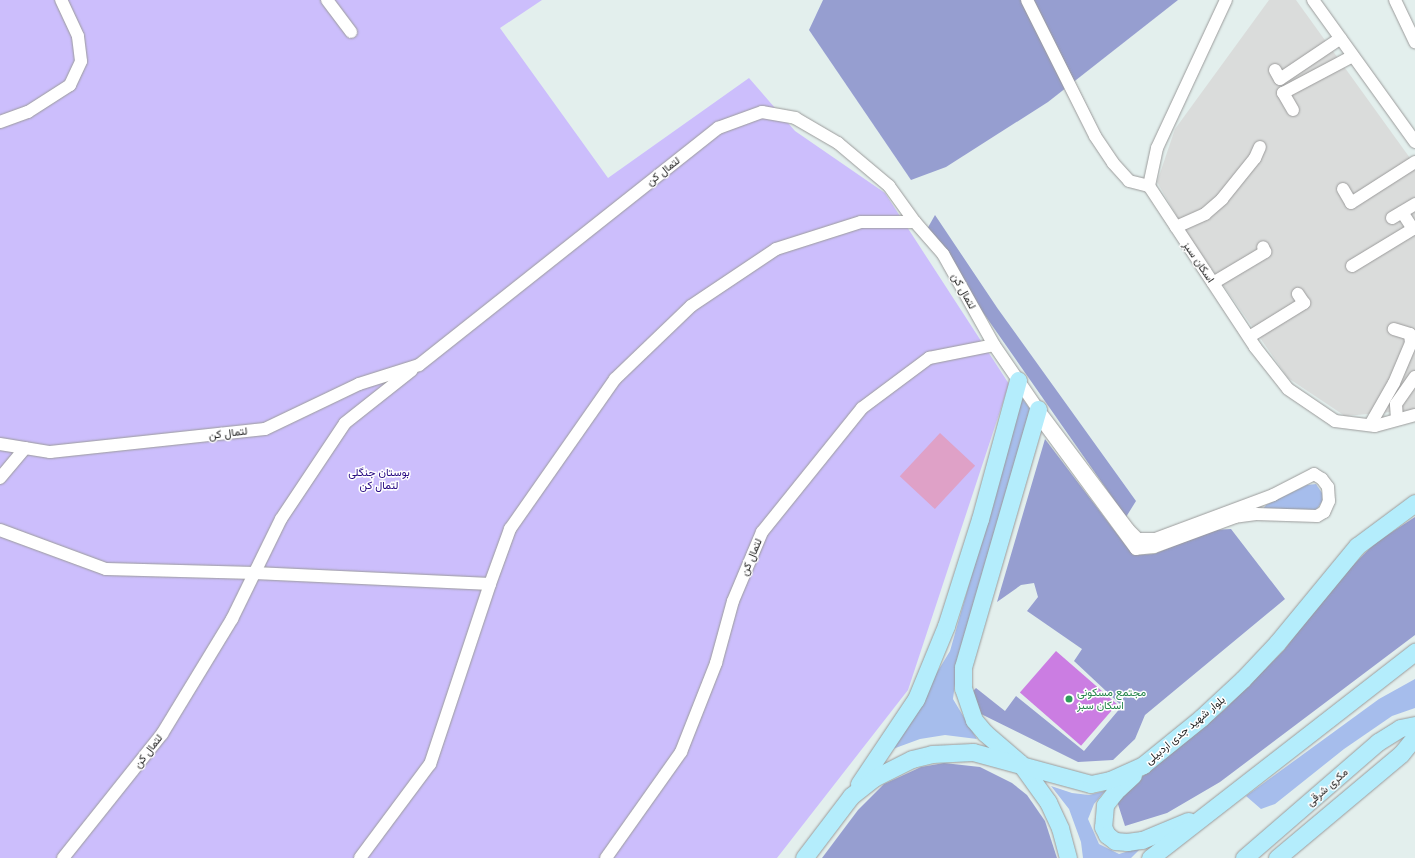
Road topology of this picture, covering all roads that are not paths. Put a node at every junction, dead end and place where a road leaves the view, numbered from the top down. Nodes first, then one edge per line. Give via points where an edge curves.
1 (61, 0) edge
2 (327, 0) edge
3 (1026, 0) edge
4 (1226, 0) edge
5 (1313, 0) edge
6 (1395, 0) edge
7 (352, 32) dead end
8 (1341, 38) junction
9 (1415, 42) edge
10 (1353, 56) junction
11 (1275, 70) dead end
12 (1293, 110) dead end
13 (0, 122) edge
14 (1415, 142) edge
15 (1260, 147) dead end
16 (1415, 162) edge
17 (1149, 186) junction
18 (1343, 189) dead end
19 (1415, 204) edge
20 (915, 222) junction
21 (1176, 227) junction
22 (1263, 247) dead end
23 (1352, 266) dead end
24 (1213, 283) junction
25 (1298, 294) dead end
26 (1394, 329) dead end
27 (1249, 337) junction
28 (994, 345) junction
29 (419, 365) junction
30 (1415, 377) edge
31 (1018, 380) junction
32 (1038, 412) junction
33 (1415, 415) edge
34 (1398, 419) junction
35 (1370, 425) junction
36 (0, 444) edge
37 (25, 448) junction
38 (0, 478) edge
39 (1415, 503) edge
40 (0, 530) edge
41 (255, 573) junction
42 (490, 584) junction
43 (1415, 652) edge
44 (1415, 662) edge
45 (1364, 692) junction
46 (1415, 725) edge
47 (1415, 737) edge
48 (1020, 763) junction
49 (1144, 765) junction
50 (851, 796) junction
51 (1200, 817) junction
52 (63, 858) edge
53 (360, 858) edge
54 (606, 858) edge
55 (804, 858) edge
56 (1068, 858) edge
57 (1150, 858) edge
58 (1244, 858) edge
59 (1277, 858) edge

1 - 13 street via 78,36 81,60 70,85 28,112
2 - 7 street
3 - 17 street via 1095,136 1129,181
4 - 17 street via 1157,148
5 - 8 street
6 - 9 street
8 - 10 street
8 - 11 street via 1280,78
10 - 12 street via 1283,93
10 - 14 street
15 - 21 street via 1255,158 1222,199 1204,214
16 - 18 street via 1351,203
17 - 21 street, اسکان سبز
19 - 23 street via 1397,215 1413,229
20 - 28 street, لتمال کن via 943,254
20 - 29 street, لتمال کن via 889,186 838,143 796,118 762,112 718,128
20 - 42 street via 861,222 776,248 691,306 614,379 510,529
21 - 24 street, اسکان سبز
22 - 24 street via 1265,252
24 - 27 street, اسکان سبز
25 - 27 street via 1304,303
26 - 35 street via 1410,334 1411,343 1394,383
27 - 35 street, اسکان سبز via 1288,389 1335,421
28 - 31 street, لتمال کن
28 - 54 street, لتمال کن via 929,358 862,408 762,532 733,600 716,663 681,752
29 - 37 street, لتمال کن via 359,384 265,429 50,452
29 - 41 street, لتمال کن via 345,423 281,519
30 - 34 street via 1396,404
31 - 32 street, لتمال کن
31 - 50 main road via 978,527 946,626 916,699
32 - 32 street via 1138,539 1155,539 1273,495 1314,474 1328,487 1329,501 1324,512 1317,516 1256,514 1236,517 1154,547 1136,549
32 - 48 main road via 963,667 963,688 974,720
33 - 34 street, اسکان سبز
34 - 35 street, اسکان سبز
36 - 37 street, لتمال کن
37 - 38 street
39 - 49 main road, بلوار شهید جدی اردبیلی via 1357,546 1337,567 1277,643 1243,679 1191,727
40 - 41 street via 106,569
41 - 42 street
41 - 52 street, لتمال کن via 232,619 162,734
42 - 53 street via 430,764
43 - 45 main road
44 - 45 main road
45 - 51 main road
46 - 58 main road, مکری شرقی via 1400,728 1378,742
47 - 59 main road, مکری شرقی via 1401,754
48 - 49 main road, بلوار شهید جدی اردبیلی via 1072,781 1091,784 1110,780
48 - 50 main road, بلوار شهید جدی اردبیلی via 973,752 932,754 893,766
48 - 56 main road via 1053,812
49 - 51 main road via 1105,805 1103,827 1107,835 1115,841 1142,840
50 - 55 main road, بلوار شهید جدی اردبیلی
51 - 57 main road

